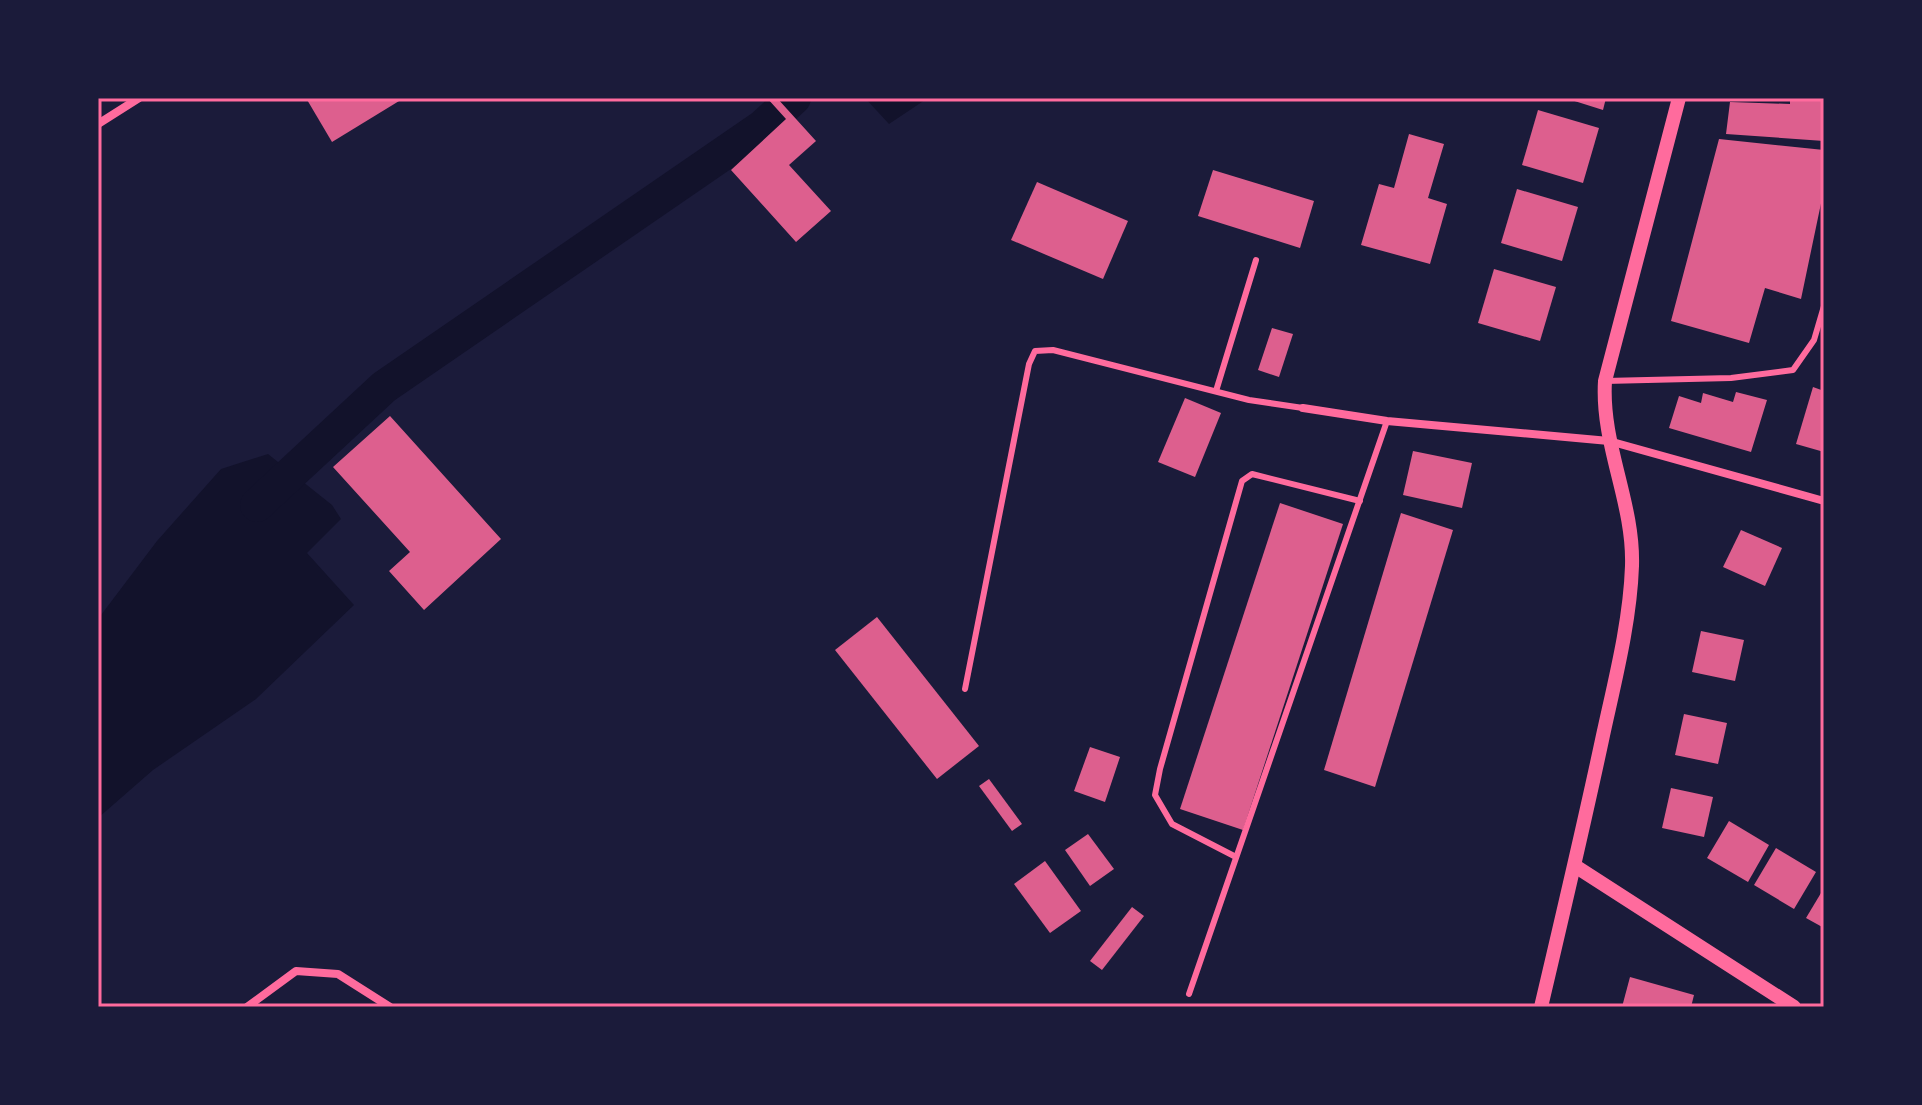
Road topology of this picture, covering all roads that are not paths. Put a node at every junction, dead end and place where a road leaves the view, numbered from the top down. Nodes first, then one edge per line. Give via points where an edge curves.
1 (139, 98) edge
2 (1679, 98) edge
3 (98, 124) edge
4 (1256, 260) dead end
5 (1824, 306) edge
6 (1605, 381) junction
7 (1216, 391) junction
8 (1303, 408) joint
9 (1387, 421) junction
10 (1609, 441) junction
11 (1360, 501) junction
12 (1824, 501) edge
13 (965, 689) dead end
14 (1236, 857) junction
15 (1575, 866) junction
16 (1189, 994) dead end
17 (247, 1007) edge
18 (390, 1007) edge
19 (1541, 1007) edge
20 (1794, 1007) edge

1 - 3 street
2 - 6 street
4 - 7 lane
5 - 6 lane via 1814,340 1793,370 1731,378
6 - 10 street
7 - 8 lane
7 - 13 lane via 1053,350 1035,351
8 - 9 street
9 - 10 street
9 - 11 lane
10 - 12 street
10 - 15 street via 1626,502 1631,583
11 - 14 lane
11 - 14 lane via 1252,474 1242,481 1155,795 1172,824
14 - 16 lane
15 - 19 street
15 - 20 street
17 - 18 street via 296,971 338,974

